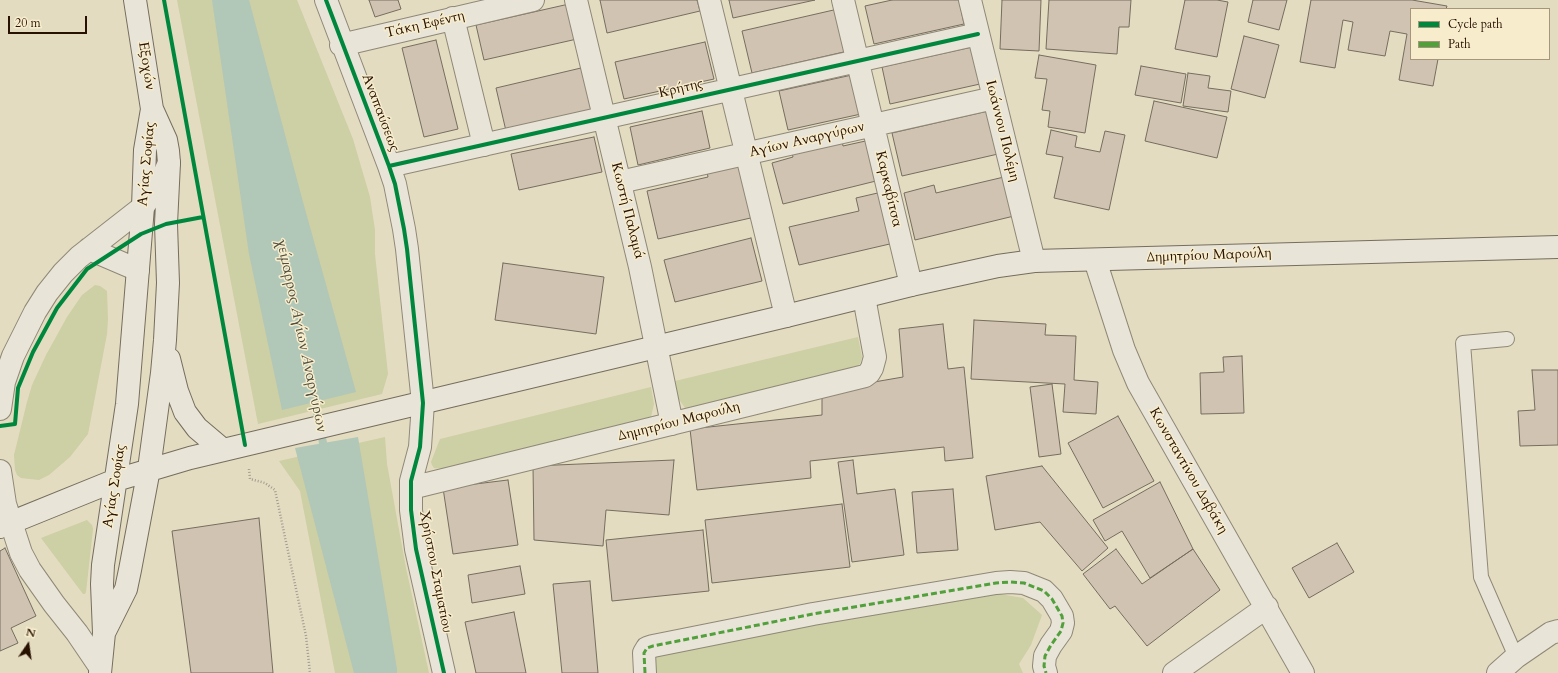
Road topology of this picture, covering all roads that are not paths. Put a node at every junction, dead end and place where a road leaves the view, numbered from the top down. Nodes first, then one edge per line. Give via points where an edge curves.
1 (135, 0) edge
2 (326, 0) edge
3 (533, 0) edge
4 (576, 0) edge
5 (710, 0) edge
6 (843, 0) edge
7 (970, 0) edge
8 (453, 18) junction
9 (978, 34) junction
10 (342, 45) junction
11 (858, 61) junction
12 (731, 89) junction
13 (994, 98) junction
14 (152, 108) junction
15 (604, 118) junction
16 (873, 125) junction
17 (484, 145) junction
18 (747, 154) junction
19 (168, 164) junction
20 (389, 166) junction
21 (620, 182) junction
22 (143, 207) junction
23 (1558, 247) edge
24 (89, 249) junction
25 (1095, 260) junction
26 (1034, 261) junction
27 (138, 270) junction
28 (911, 286) junction
29 (864, 297) junction
30 (786, 316) junction
31 (1507, 339) dead end
32 (165, 340) junction
33 (656, 347) junction
34 (423, 403) junction
35 (0, 409) edge
36 (672, 424) junction
37 (223, 450) junction
38 (149, 469) junction
39 (0, 471) edge
40 (116, 480) junction
41 (411, 488) junction
42 (5, 525) edge
43 (1267, 608) junction
44 (1558, 630) edge
45 (104, 633) junction
46 (1516, 657) junction
47 (100, 670) edge
48 (444, 673) edge
49 (645, 673) edge
50 (1046, 673) edge
51 (1174, 673) edge
52 (1303, 673) edge
53 (1498, 673) edge

1 - 14 street, Εξοχών
2 - 10 street, Αναπαύσεως
3 - 8 street, Τάκη Εφέντη
4 - 15 street, Κωστή Παλαμά
5 - 12 street
6 - 11 street, Καρκαβίτσα
7 - 9 street, Ιωάννου Πολέμη
8 - 10 street, Τάκη Εφέντη
8 - 17 street
9 - 11 street, Κρήτης
9 - 13 street, Ιωάννου Πολέμη
10 - 20 street, Αναπαύσεως
11 - 12 street, Κρήτης
11 - 16 street, Καρκαβίτσα
12 - 15 street, Κρήτης
12 - 18 street
13 - 16 street, Αγίων Αναργύρων
13 - 26 street, Ιωάννου Πολέμη
14 - 19 street, Αγίας Σοφίας via 166,140
14 - 22 street, Αγίας Σοφίας via 145,150
15 - 17 street, Κρήτης
15 - 21 street, Κωστή Παλαμά
16 - 18 street, Αγίων Αναργύρων
16 - 28 street, Καρκαβίτσα
17 - 20 street, Κρήτης
18 - 21 street, Αγίων Αναργύρων
18 - 30 street
19 - 22 street via 160,183
19 - 32 street, Αγίας Σοφίας
20 - 34 street, Αναπαύσεως via 407,249
21 - 33 street, Κωστή Παλαμά
22 - 24 street
22 - 27 street, Αγίας Σοφίας
23 - 25 street, Δημητρίου Μαρούλη
24 - 27 street
24 - 35 street via 56,282 35,312 9,366
25 - 26 street, Δημητρίου Μαρούλη
25 - 43 street, Κωνσταντίνου Δαβάκη via 1124,350 1138,383
26 - 28 street, Δημητρίου Μαρούλη via 993,267
27 - 40 street, Αγίας Σοφίας via 127,404
28 - 29 street, Δημητρίου Μαρούλη
29 - 30 street, Δημητρίου Μαρούλη
29 - 36 street, Δημητρίου Μαρούλη via 875,357 868,375
30 - 33 street, Δημητρίου Μαρούλη
31 - 46 lane via 1463,343 1481,577
32 - 37 street via 177,391 185,412 197,428
32 - 38 street, Αγίας Σοφίας
33 - 34 street, Δημητρίου Μαρούλη
33 - 36 street, Κωστή Παλαμά
34 - 37 street, Δημητρίου Μαρούλη
34 - 41 street, Χρήστου Σταματίου via 420,447
36 - 41 street, Δημητρίου Μαρούλη
37 - 38 street
38 - 40 street
38 - 45 street, Αγίας Σοφίας via 126,589
39 - 42 street, Αγίας Σοφίας
40 - 42 street
40 - 45 street, Αγίας Σοφίας via 103,565
41 - 48 street, Χρήστου Σταματίου via 416,549
42 - 47 street, Αγίας Σοφίας via 30,570 77,632
43 - 51 street
43 - 52 street, Κωνσταντίνου Δαβάκη
44 - 46 street
45 - 47 street, Αγίας Σοφίας
46 - 53 street
49 - 50 street via 644,653 652,646 828,612 996,582 1010,582 1024,583 1044,591 1062,616 1061,631 1045,656

